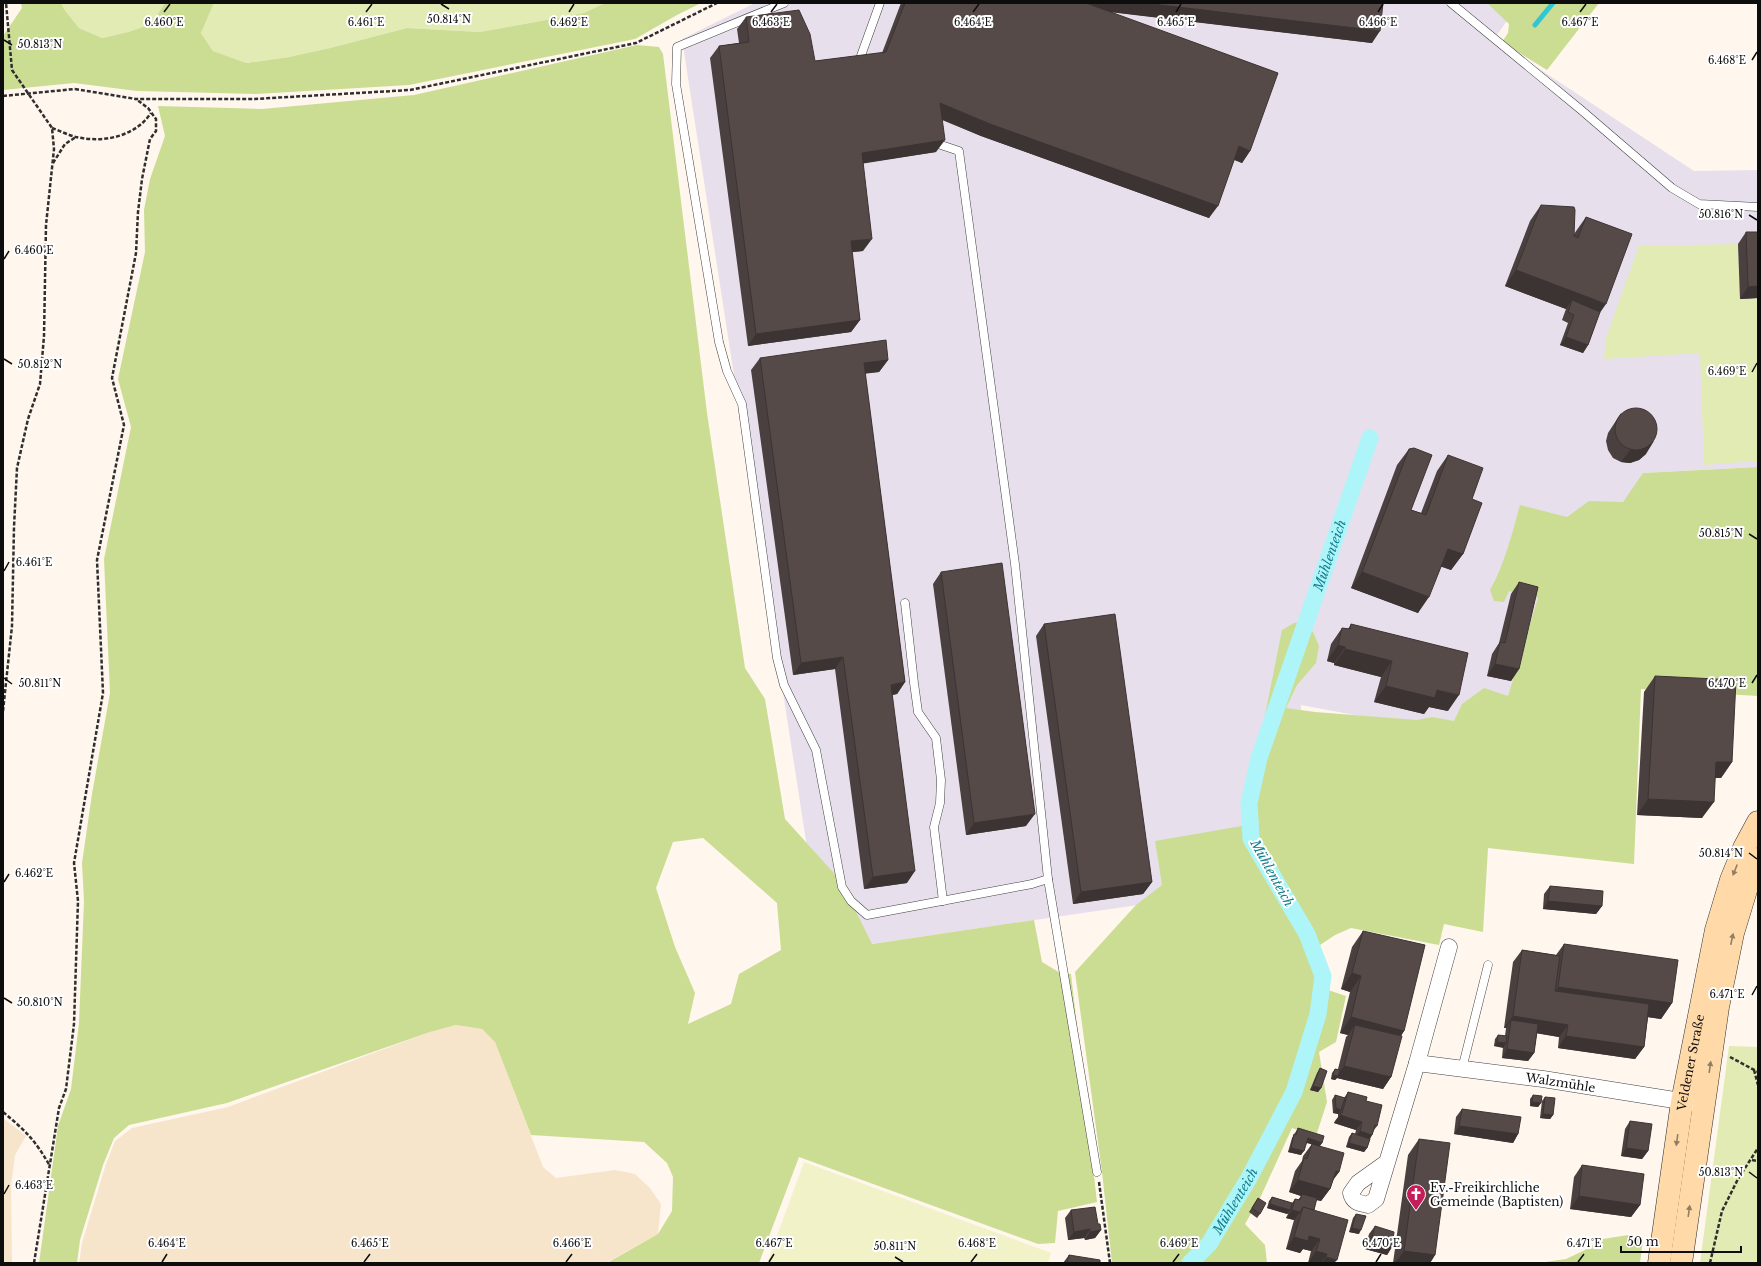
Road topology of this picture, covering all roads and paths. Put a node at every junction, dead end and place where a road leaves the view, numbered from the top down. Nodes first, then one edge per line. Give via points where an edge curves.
1 (6, 3) edge
2 (717, 3) edge
3 (784, 3) edge
4 (880, 3) edge
5 (1451, 3) edge
6 (855, 74) edge
7 (3, 96) edge
8 (136, 99) junction
9 (151, 112) junction
10 (52, 128) junction
11 (76, 137) junction
12 (922, 138) edge
13 (52, 164) junction
14 (1758, 207) edge
15 (905, 603) dead end
16 (3, 711) edge
17 (1758, 822) edge
18 (1758, 860) edge
19 (1048, 879) junction
20 (943, 901) junction
21 (1449, 947) dead end
22 (1488, 965) dead end
23 (1712, 1047) junction
24 (1417, 1063) junction
25 (1462, 1069) junction
26 (1754, 1070) junction
27 (1758, 1072) edge
28 (1758, 1085) edge
29 (1682, 1102) junction
30 (1704, 1105) junction
31 (3, 1112) edge
32 (1758, 1148) edge
33 (1752, 1160) junction
34 (1758, 1162) edge
35 (1386, 1163) dead end
36 (50, 1166) junction
37 (1097, 1172) joint
38 (34, 1263) edge
39 (1110, 1263) edge
40 (1659, 1263) edge
41 (1681, 1263) edge
42 (1710, 1263) edge

1 - 10 path via 12,70
2 - 8 path via 636,43 410,90 254,99
3 - 20 lane via 677,46 676,84 719,342 727,371 742,404 777,658 784,685 816,750 842,886 851,901 867,915
4 - 6 lane
5 - 14 lane via 1580,108 1672,188 1699,204
7 - 8 path, bridge via 75,89
8 - 9 path
9 - 11 path via 134,130 118,137 106,140
9 - 36 path via 156,119 156,131 150,139 142,179 136,253 112,378 124,424 97,560 103,693 74,863 78,901 74,1024 66,1090 59,1108
10 - 11 path
10 - 13 path
11 - 13 path via 65,144
12 - 19 lane via 959,152 1015,564
13 - 16 path via 46,226 44,336 40,384 28,420 18,468 12,626
15 - 20 lane via 918,712 936,738 942,780 934,827
17 -> 29 street, Veldener Straße via 1731,880 1716,930
23 -> 18 street, Veldener Straße via 1733,933
19 - 20 lane
19 - 37 lane
21 - 24 street
22 - 25 lane
23 - 26 path
30 -> 23 street, Veldener Straße
24 - 25 street, Walzmühle
24 - 35 street
25 - 29 street, Walzmühle via 1543,1079
26 - 27 path
26 - 28 path
29 - 30 street, Walzmühle
29 -> 40 street, Veldener Straße
41 -> 30 street, Veldener Straße
31 - 36 path via 30,1135
32 - 33 path
33 - 34 path
33 - 42 path via 1738,1179 1722,1211
36 - 38 path
37 - 39 path

